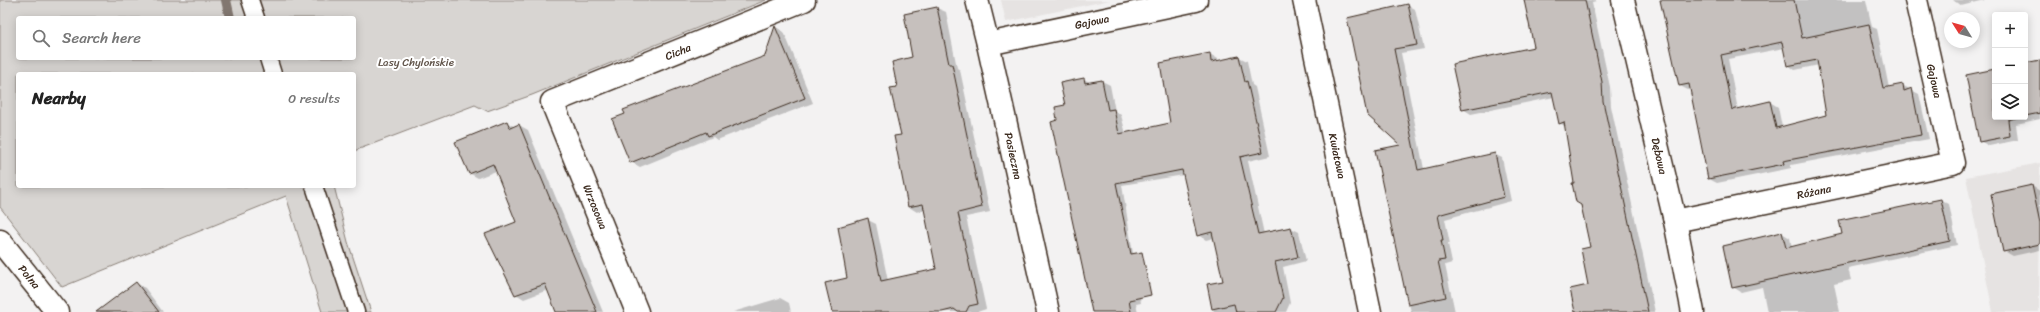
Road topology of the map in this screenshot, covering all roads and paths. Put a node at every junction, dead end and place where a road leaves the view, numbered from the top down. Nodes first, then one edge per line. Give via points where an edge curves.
1 (250, 0) edge
2 (804, 0) edge
3 (977, 0) edge
4 (1196, 0) edge
5 (1304, 0) edge
6 (1623, 0) edge
7 (1916, 0) edge
8 (255, 16) edge
9 (988, 44) junction
10 (269, 60) edge
11 (272, 72) edge
12 (552, 102) joint
13 (1953, 163) joint
14 (315, 188) edge
15 (1674, 221) junction
16 (0, 242) edge
17 (57, 312) edge
18 (356, 312) edge
19 (638, 312) edge
20 (1048, 312) edge
21 (1370, 312) edge
22 (1693, 312) edge

1 - 8 lane
2 - 12 street, Cicha
3 - 9 street, Pasieczna
4 - 9 street, Gajowa
5 - 21 street, Kwiatowa
6 - 15 street, Dębowa
7 - 13 street, Gajowa
9 - 20 street, Pasieczna
10 - 11 lane
12 - 19 street, Wrzosowa
13 - 15 street, Różana
14 - 18 lane
15 - 22 street, Dębowa
16 - 17 street, Polna

